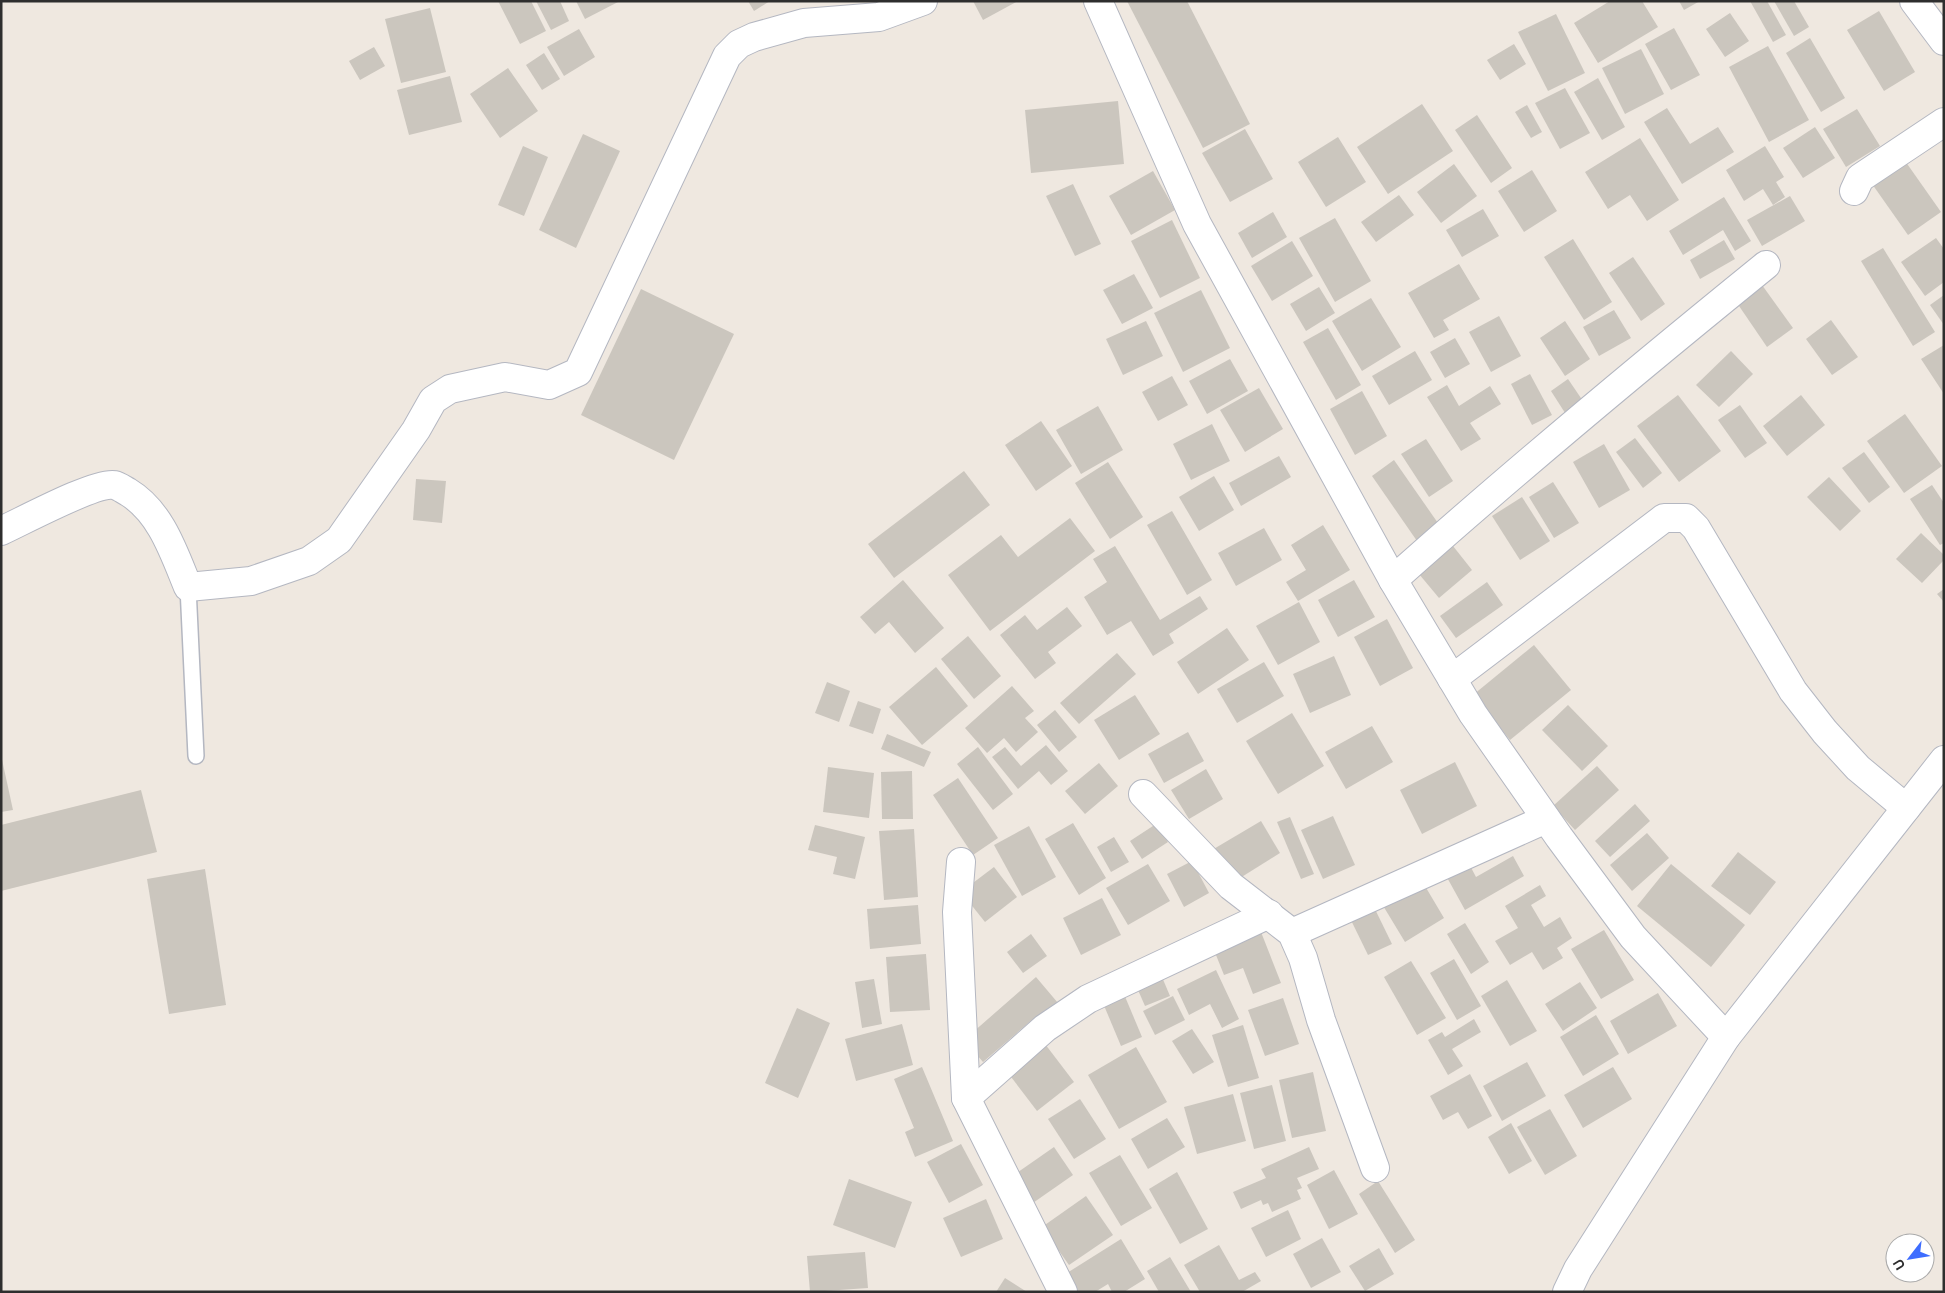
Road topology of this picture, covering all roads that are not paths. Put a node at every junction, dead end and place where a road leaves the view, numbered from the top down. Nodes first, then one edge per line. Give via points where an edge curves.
1 (922, 1) edge
2 (1098, 1) edge
3 (1914, 1) edge
4 (1944, 41) edge
5 (1944, 122) edge
6 (1854, 191) dead end
7 (1766, 265) dead end
8 (1, 531) edge
9 (1393, 580) junction
10 (188, 587) junction
11 (1452, 679) junction
12 (196, 756) dead end
13 (1944, 760) edge
14 (1143, 794) dead end
15 (1906, 808) junction
16 (1546, 819) junction
17 (960, 862) dead end
18 (1269, 914) junction
19 (1292, 933) junction
20 (1726, 1037) junction
21 (966, 1098) junction
22 (1375, 1168) dead end
23 (1063, 1292) edge
24 (1567, 1292) edge

1 - 10 street via 878,17 804,23 739,44 727,56 578,372 549,385 505,377 450,389 433,400 416,430 339,540 309,561 251,581
2 - 9 street via 1197,224
3 - 4 street
5 - 6 street via 1860,178
7 - 9 street via 1663,348
8 - 10 street via 98,487 115,485 135,496 158,521
9 - 11 street
10 - 12 lane
11 - 15 street via 1664,518 1686,518 1696,528 1793,691 1858,768
11 - 16 street
13 - 15 street
14 - 18 street via 1231,886
15 - 20 street
16 - 19 street
16 - 20 street via 1633,937
17 - 21 street via 957,912
18 - 19 street
18 - 21 street via 1088,999 1045,1028
19 - 22 street
20 - 24 street via 1578,1269
21 - 23 street

